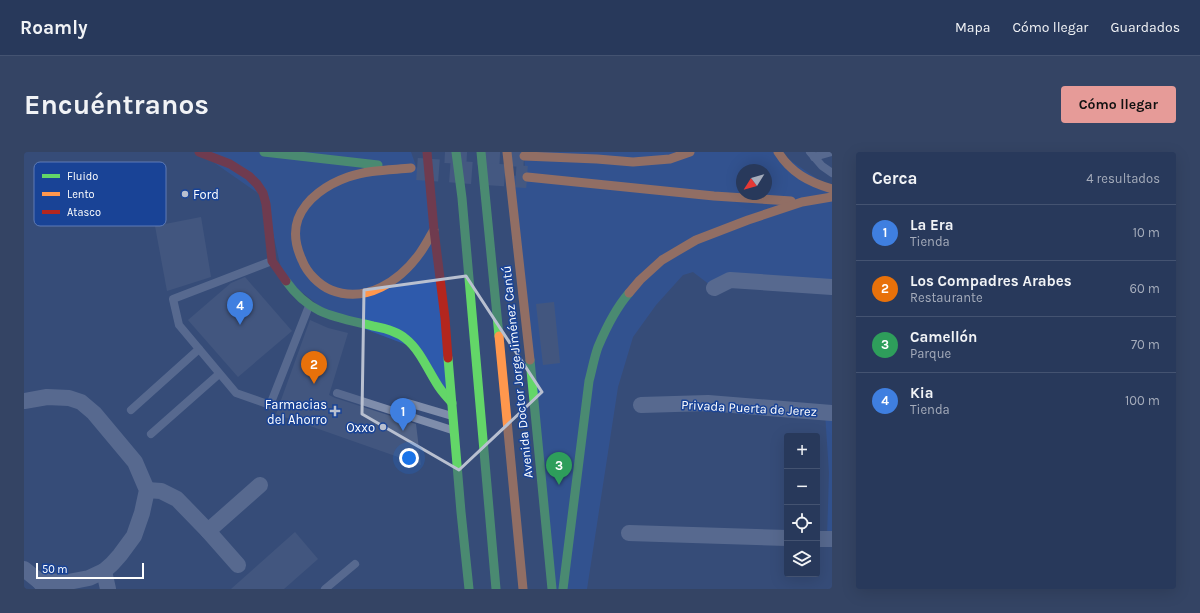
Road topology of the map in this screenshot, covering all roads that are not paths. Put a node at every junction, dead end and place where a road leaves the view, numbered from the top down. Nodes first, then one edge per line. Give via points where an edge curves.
1 (199, 152) edge
2 (264, 152) edge
3 (427, 152) edge
4 (456, 152) edge
5 (481, 152) edge
6 (507, 152) edge
7 (690, 152) edge
8 (778, 152) edge
9 (831, 152) edge
10 (812, 155) edge
11 (524, 156) dead end
12 (832, 172) edge
13 (527, 177) tunnel mouth
14 (832, 189) edge
15 (832, 197) edge
16 (802, 202) junction
17 (434, 230) junction
18 (272, 260) junction
19 (520, 274) junction
20 (832, 287) edge
21 (714, 288) dead end
22 (310, 306) junction
23 (516, 311) dead end
24 (199, 349) junction
25 (510, 364) dead end
26 (219, 374) junction
27 (337, 393) dead end
28 (24, 401) edge
29 (408, 403) dead end
30 (452, 403) junction
31 (641, 405) dead end
32 (131, 410) dead end
33 (505, 410) junction
34 (832, 413) edge
35 (453, 416) junction
36 (454, 430) junction
37 (151, 434) dead end
38 (260, 485) dead end
39 (147, 490) junction
40 (208, 531) junction
41 (629, 533) dead end
42 (784, 538) edge
43 (820, 539) edge
44 (832, 539) edge
45 (355, 564) dead end
46 (238, 565) dead end
47 (24, 569) edge
48 (104, 571) junction
49 (42, 585) edge
50 (493, 585) edge
51 (469, 587) edge
52 (108, 589) edge
53 (325, 589) edge
54 (523, 589) edge
55 (552, 589) edge
56 (563, 589) edge

1 - 18 main road via 233,165 253,179 260,188 265,198
2 - 17 main road via 414,169 366,172 348,177 326,188 305,208 296,228 298,254 311,274 329,290 352,295 370,292 389,282 406,269 423,249
3 - 17 main road
4 - 50 main road via 462,198
5 - 33 main road, Avenida Doctor Jorge Jiménez Cantú
6 - 19 main road, Avenida Doctor Jorge Jiménez Cantú
7 - 11 main road via 670,158 633,162
8 - 14 main road via 795,173
9 - 10 lane
10 - 12 lane
13 - 16 main road
15 - 16 main road
16 - 56 main road via 696,240 674,252 640,280 613,316 598,348 589,381
17 - 30 main road
18 - 22 main road via 294,292
18 - 24 lane via 173,299 179,325
19 - 23 main road
19 - 55 main road, Avenida Doctor Jorge Jiménez Cantú
20 - 21 street via 730,280
22 - 26 lane via 270,405 236,394
22 - 30 main road via 333,317 388,329 408,339
24 - 26 lane
24 - 32 lane
25 - 33 main road
26 - 37 lane
27 - 36 lane
28 - 39 street via 47,397 69,398 81,402 94,413 135,462
29 - 35 lane
30 - 35 main road
31 - 34 street, Privada Puerta de Jerez via 708,403
33 - 54 main road, Avenida Doctor Jorge Jiménez Cantú
35 - 36 main road
36 - 51 main road
38 - 40 street
39 - 40 street via 161,491 177,500
39 - 48 street via 134,536 120,556
40 - 46 street
41 - 42 street
43 - 44 street
45 - 53 lane
47 - 49 street
48 - 49 street via 89,578
48 - 52 street

